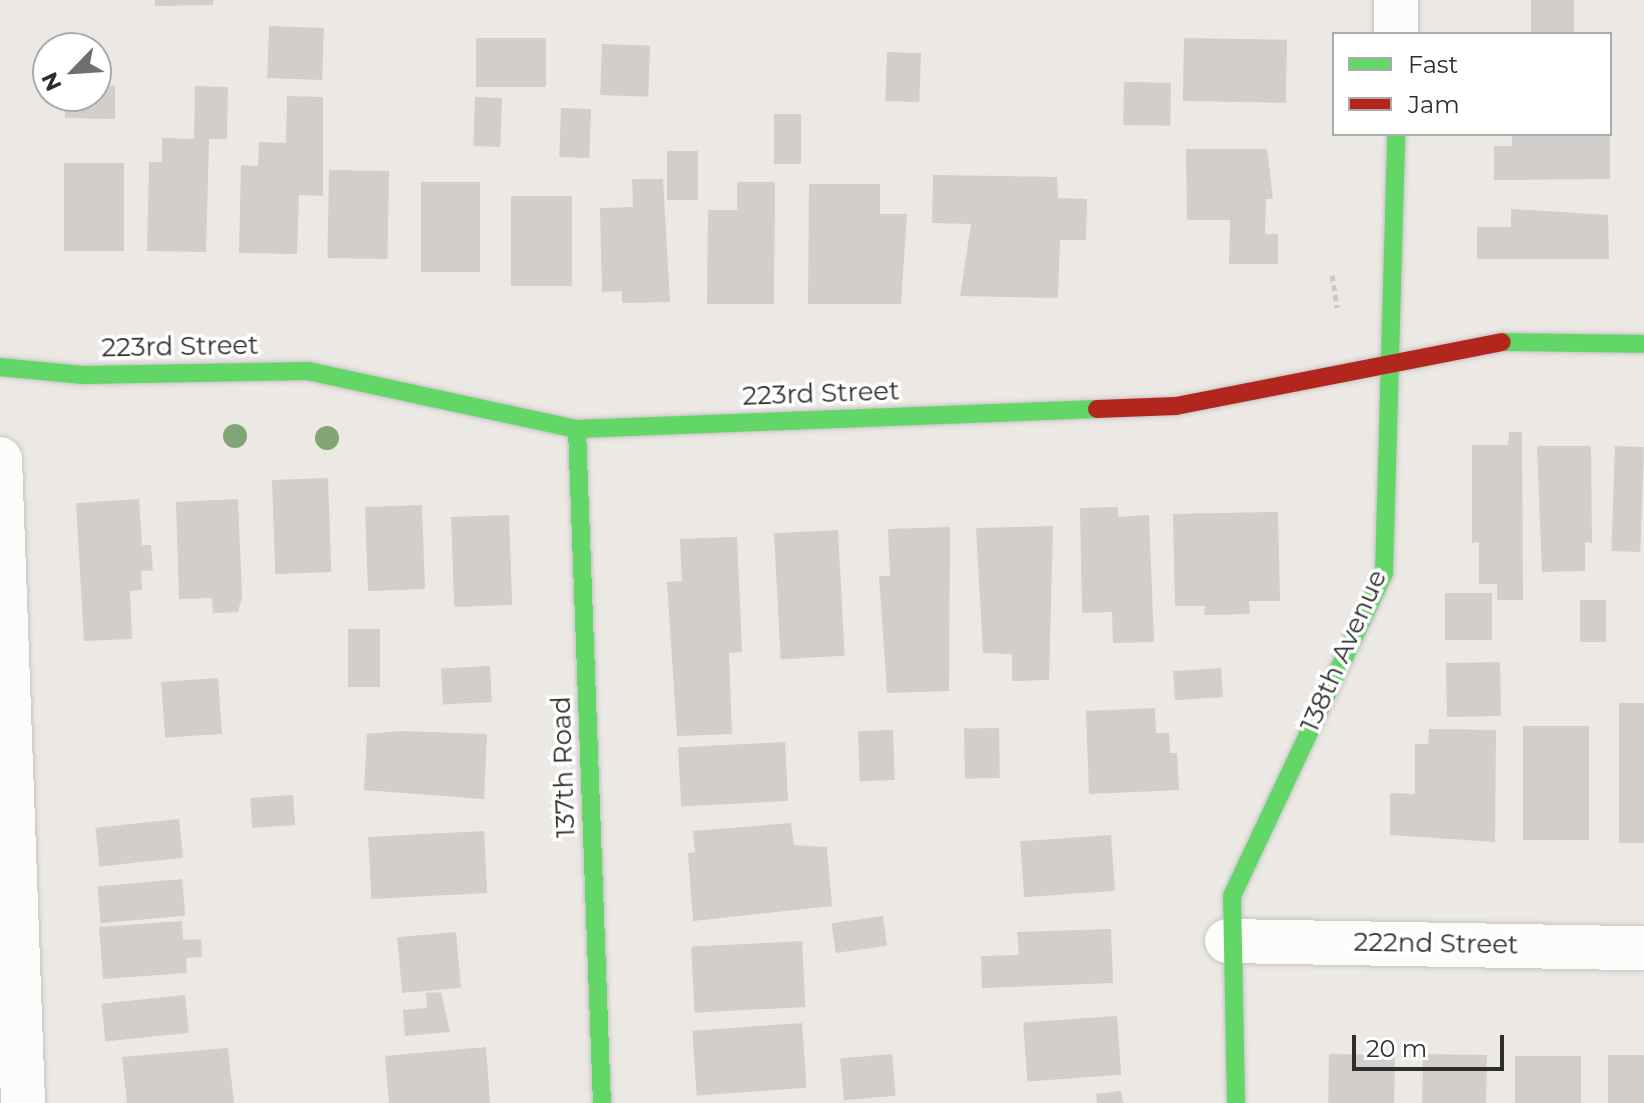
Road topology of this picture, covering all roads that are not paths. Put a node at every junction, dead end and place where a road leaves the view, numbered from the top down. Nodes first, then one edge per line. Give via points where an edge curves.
1 (1396, 0) edge
2 (1396, 32) edge
3 (1396, 136) edge
4 (1644, 344) edge
5 (1395, 361) junction
6 (0, 367) edge
7 (577, 429) junction
8 (0, 459) edge
9 (0, 536) edge
10 (1227, 941) junction
11 (1644, 948) edge
12 (23, 1103) edge
13 (602, 1103) edge
14 (1236, 1103) edge

1 - 2 street
3 - 5 street, 138th Avenue
4 - 5 street, 223rd Street via 1477,342
5 - 7 street, 223rd Street via 1176,406
5 - 10 street, 138th Avenue via 1384,573 1232,896
6 - 7 street, 223rd Street via 83,375 308,371
7 - 13 street, 137th Road
8 - 9 street
9 - 12 street
10 - 11 street, 222nd Street
10 - 14 street, 138th Avenue

